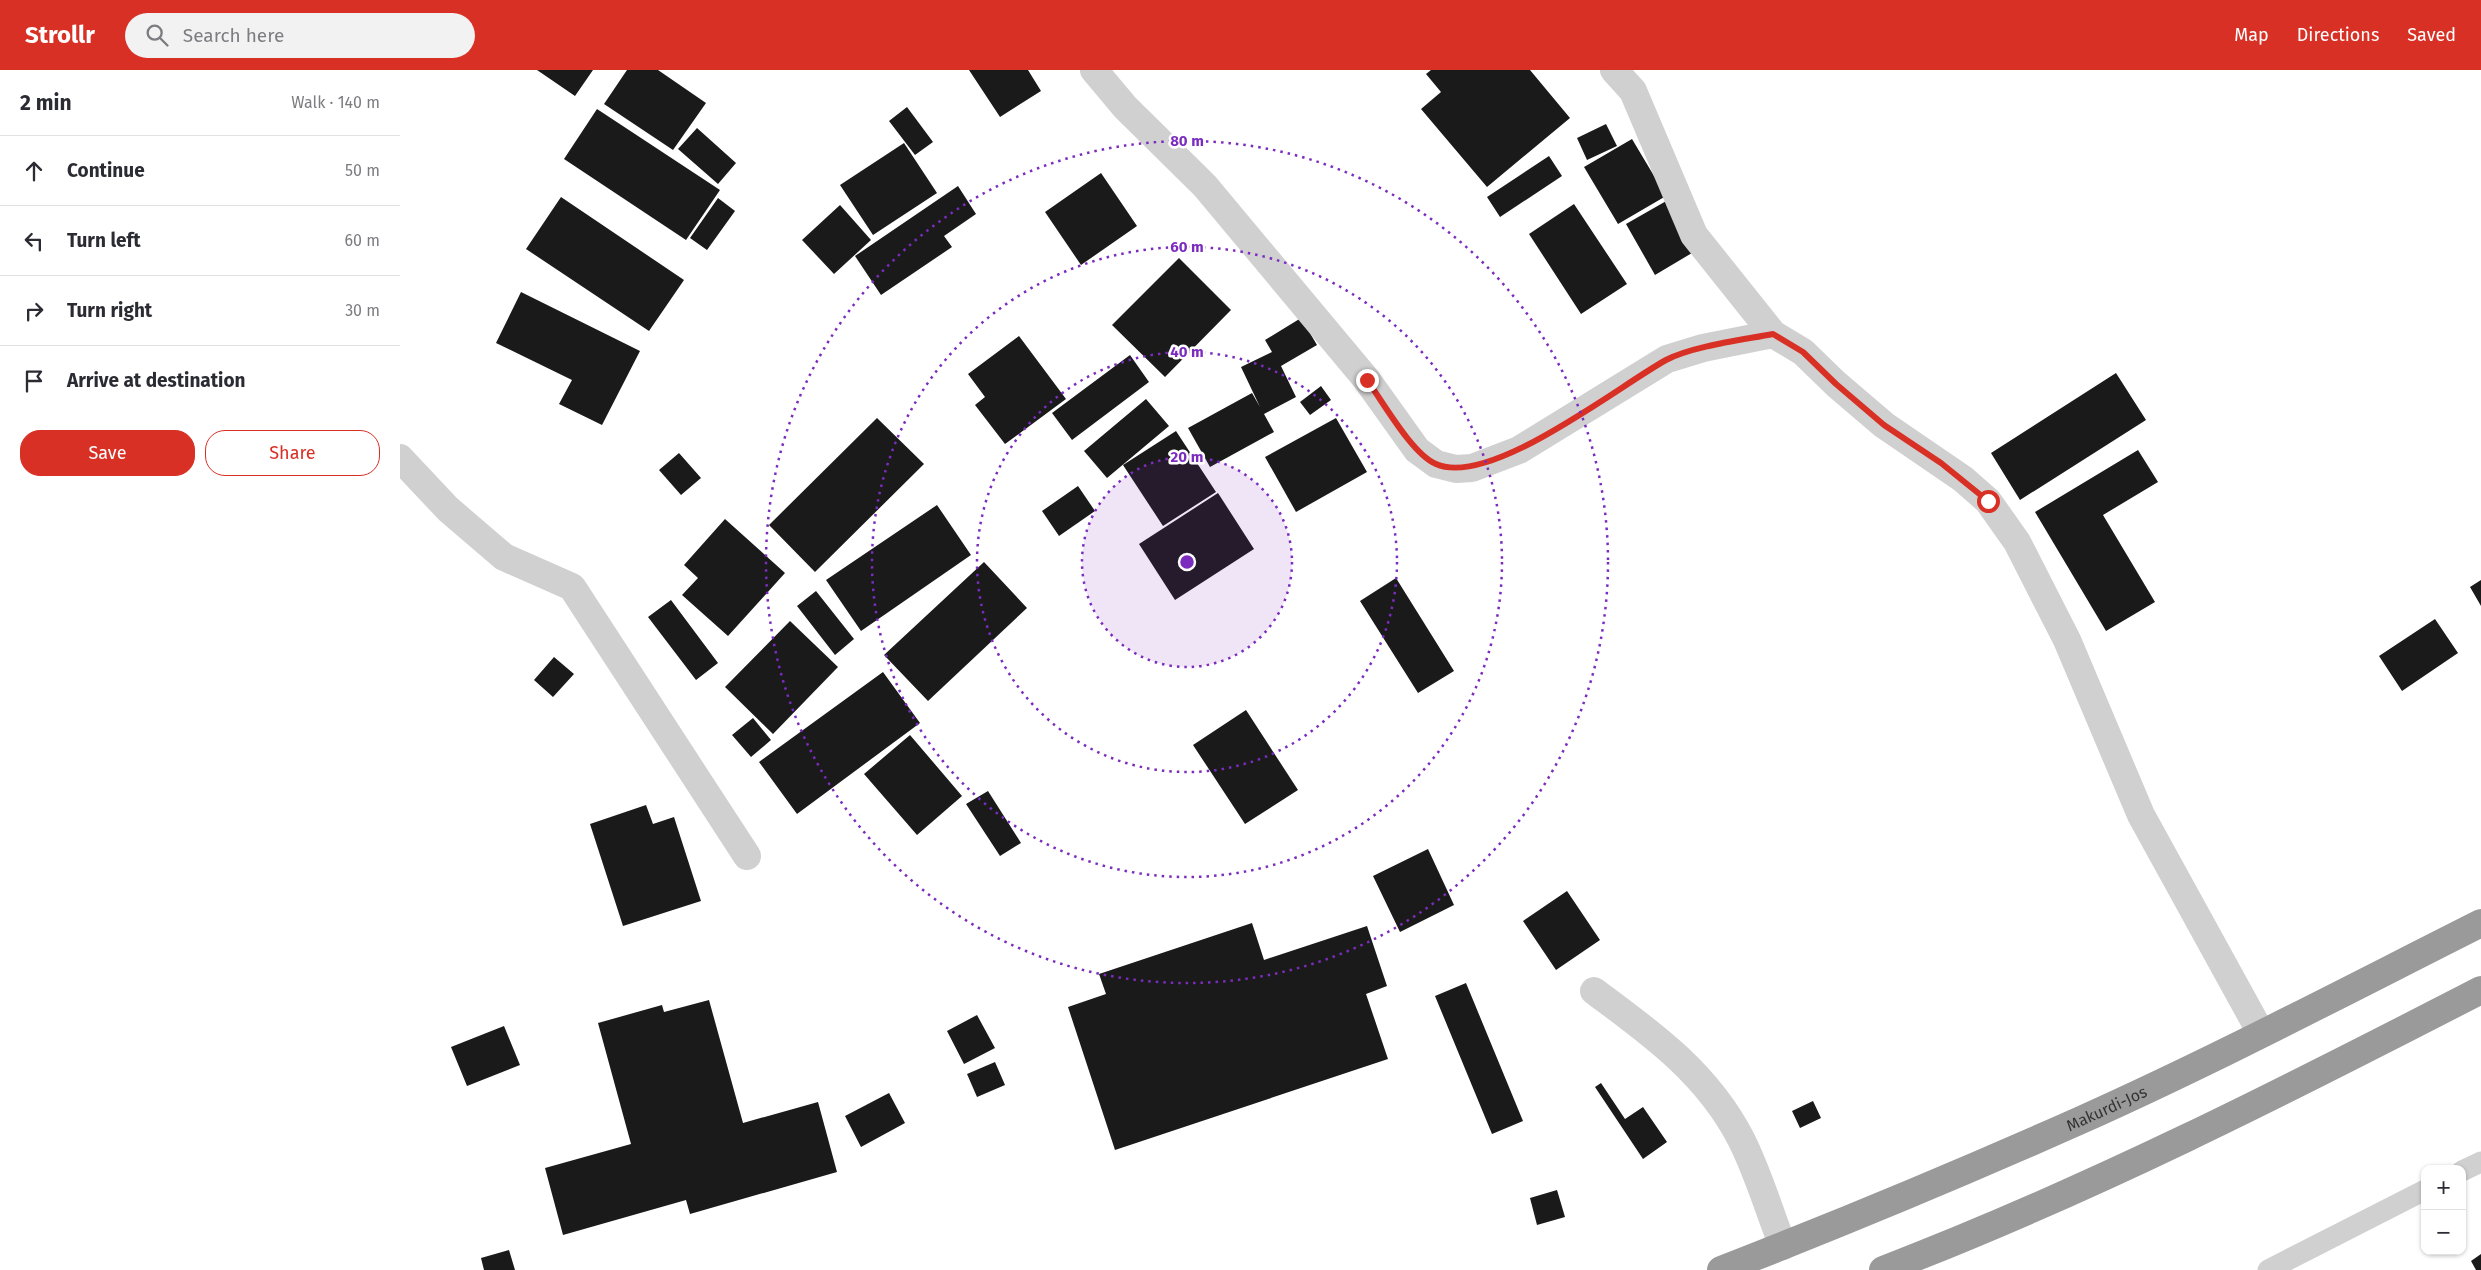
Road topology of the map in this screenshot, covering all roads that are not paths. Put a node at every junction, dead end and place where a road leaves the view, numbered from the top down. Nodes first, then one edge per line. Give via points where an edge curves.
1 (1094, 70) edge
2 (1614, 70) edge
3 (1773, 334) junction
4 (400, 458) edge
5 (747, 856) dead end
6 (2481, 923) edge
7 (2481, 990) edge
8 (1594, 991) dead end
9 (2261, 1033) junction
10 (2481, 1162) edge
11 (2466, 1169) edge
12 (2421, 1192) edge
13 (1783, 1246) junction
14 (1720, 1270) edge
15 (1883, 1270) edge
16 (2268, 1270) edge

1 - 3 street via 1125,107 1205,186 1367,380 1417,450 1436,464 1456,469 1472,468 1519,450 1667,359
2 - 3 street via 1633,91 1694,235
3 - 9 street via 1803,352 1884,425 1988,501 2012,535 2067,640 2141,815
4 - 5 street via 448,509 504,557 572,588
6 - 9 highway, Makurdi-Jos
7 - 15 highway via 2146,1158
8 - 13 street via 1666,1044 1709,1089 1741,1139
9 - 13 highway, Makurdi-Jos via 2083,1119 1858,1217
10 - 11 lane
12 - 16 lane
13 - 14 highway, Makurdi-Jos

